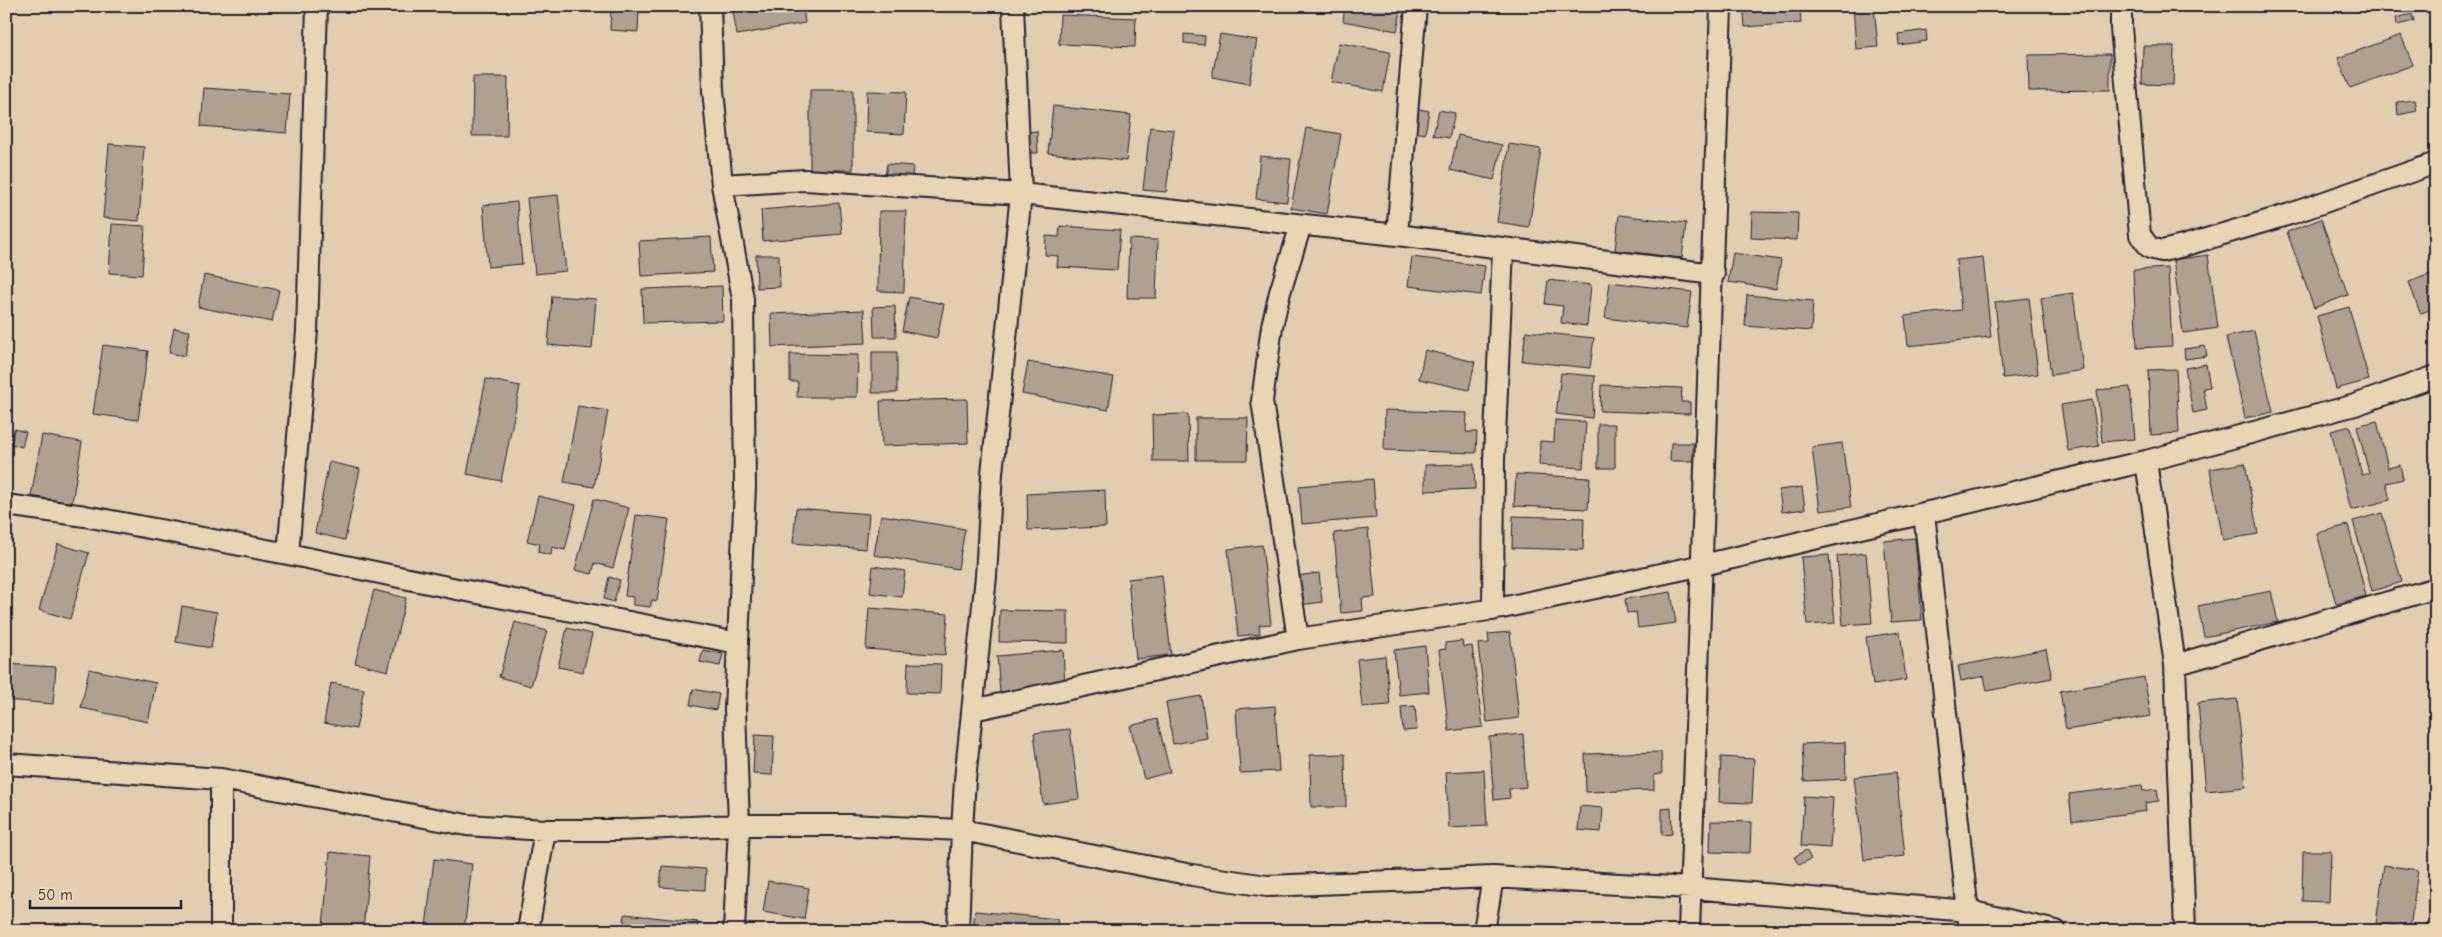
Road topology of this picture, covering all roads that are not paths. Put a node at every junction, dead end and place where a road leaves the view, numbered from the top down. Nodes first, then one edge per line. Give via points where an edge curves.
1 (317, 6) edge
2 (710, 6) edge
3 (1013, 6) edge
4 (1416, 6) edge
5 (1721, 6) edge
6 (2121, 6) edge
7 (2436, 163) edge
8 (722, 185) junction
9 (1021, 194) junction
10 (1301, 225) junction
11 (1397, 235) junction
12 (1503, 248) junction
13 (1714, 274) junction
14 (2436, 376) edge
15 (2146, 461) junction
16 (6, 505) edge
17 (1924, 513) junction
18 (288, 554) junction
19 (1703, 565) junction
20 (2436, 588) edge
21 (1493, 610) junction
22 (1298, 639) junction
23 (738, 644) junction
24 (2175, 665) junction
25 (973, 710) junction
26 (7, 768) edge
27 (221, 779) junction
28 (739, 825) junction
29 (545, 830) junction
30 (962, 830) junction
31 (1493, 878) junction
32 (1691, 888) junction
33 (1969, 921) edge
34 (221, 931) edge
35 (528, 931) edge
36 (734, 931) edge
37 (958, 931) edge
38 (1484, 931) edge
39 (1689, 931) edge
40 (2056, 931) edge
41 (2184, 931) edge

1 - 18 street via 307,331
2 - 8 street via 713,90
3 - 9 street
4 - 11 street
5 - 13 street
6 - 7 street via 2140,235 2150,248 2162,251 2183,246 2290,214
8 - 9 street via 805,180
8 - 23 street via 743,299 745,488
9 - 10 street
9 - 25 street via 992,473
10 - 11 street
10 - 22 street via 1272,326 1262,401
11 - 12 street
12 - 13 street
12 - 21 street via 1494,460
13 - 19 street
14 - 15 street via 2355,405
15 - 17 street
15 - 24 street
16 - 18 street via 85,516
17 - 19 street
17 - 33 street
18 - 23 street
19 - 21 street
19 - 32 street
20 - 24 street
21 - 22 street
22 - 25 street
23 - 28 street via 734,709
24 - 41 street
25 - 30 street via 964,780
26 - 27 street
27 - 29 street via 467,825
27 - 34 street
28 - 29 street
28 - 30 street
28 - 36 street
29 - 35 street
30 - 31 street via 1192,875 1267,886
30 - 37 street
31 - 32 street
31 - 38 street
32 - 33 street
32 - 39 street
33 - 40 street

